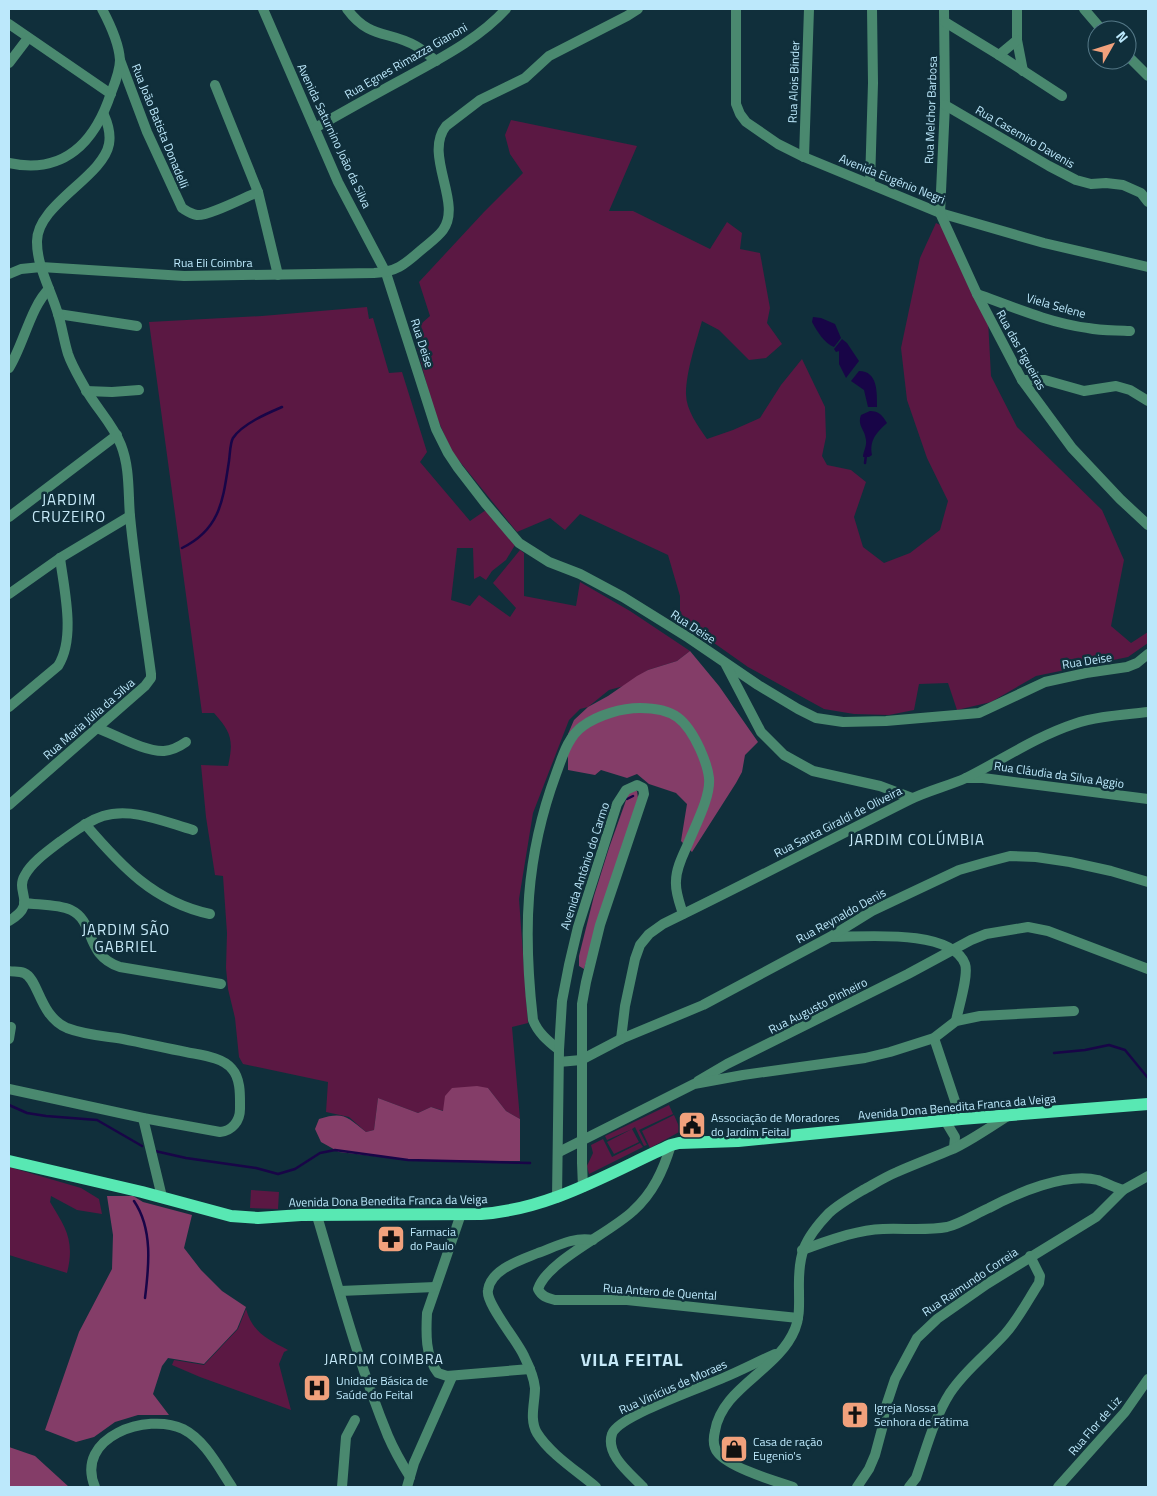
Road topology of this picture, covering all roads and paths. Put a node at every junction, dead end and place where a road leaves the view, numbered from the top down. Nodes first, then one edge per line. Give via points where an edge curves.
1 (102, 9) edge
2 (263, 9) edge
3 (347, 9) edge
4 (506, 9) edge
5 (638, 9) edge
6 (736, 9) edge
7 (809, 9) edge
8 (872, 9) edge
9 (944, 9) edge
10 (1017, 9) edge
11 (1084, 9) edge
12 (1093, 20) edge
13 (945, 22) junction
14 (9, 24) edge
15 (28, 38) junction
16 (1018, 40) junction
17 (999, 55) junction
18 (120, 60) junction
19 (436, 61) junction
20 (9, 63) edge
21 (1137, 65) edge
22 (1023, 71) junction
23 (1148, 76) edge
24 (216, 84) dead end
25 (111, 94) junction
26 (1062, 96) dead end
27 (945, 105) junction
28 (104, 115) junction
29 (314, 128) junction
30 (804, 156) junction
31 (9, 163) edge
32 (870, 183) junction
33 (258, 192) junction
34 (1148, 202) edge
35 (940, 213) junction
36 (40, 267) junction
37 (1148, 267) edge
38 (386, 273) junction
39 (9, 274) edge
40 (278, 275) junction
41 (50, 289) junction
42 (977, 294) junction
43 (58, 314) junction
44 (137, 326) dead end
45 (1130, 331) dead end
46 (9, 368) edge
47 (1022, 380) junction
48 (139, 390) dead end
49 (86, 391) junction
50 (1148, 401) edge
51 (116, 435) junction
52 (130, 516) junction
53 (9, 517) edge
54 (1148, 525) edge
55 (60, 558) junction
56 (9, 594) edge
57 (1148, 654) edge
58 (725, 663) junction
59 (9, 707) edge
60 (1148, 712) edge
61 (97, 728) junction
62 (186, 742) dead end
63 (966, 778) junction
64 (912, 798) junction
65 (1148, 799) edge
66 (9, 805) edge
67 (85, 824) junction
68 (192, 830) dead end
69 (1148, 882) edge
70 (23, 908) junction
71 (210, 914) dead end
72 (683, 914) junction
73 (9, 921) edge
74 (830, 937) junction
75 (953, 950) junction
76 (1148, 969) edge
77 (9, 971) edge
78 (220, 984) dead end
79 (1074, 1011) dead end
80 (956, 1021) junction
81 (11, 1027) dead end
82 (934, 1038) junction
83 (9, 1039) edge
84 (621, 1039) junction
85 (559, 1050) junction
86 (738, 1059) junction
87 (581, 1060) junction
88 (559, 1062) junction
89 (743, 1075) junction
90 (694, 1084) junction
91 (9, 1090) edge
92 (1148, 1104) edge
93 (1010, 1115) junction
94 (144, 1118) junction
95 (961, 1119) junction
96 (946, 1122) junction
97 (582, 1142) junction
98 (671, 1145) junction
99 (954, 1148) junction
100 (559, 1152) junction
101 (9, 1161) edge
102 (1148, 1176) edge
103 (583, 1187) junction
104 (1122, 1190) junction
105 (162, 1198) junction
106 (557, 1198) junction
107 (461, 1214) junction
108 (318, 1216) junction
109 (593, 1240) junction
110 (802, 1250) junction
111 (1030, 1256) junction
112 (435, 1287) junction
113 (340, 1291) junction
114 (798, 1318) junction
115 (780, 1352) junction
116 (530, 1369) junction
117 (452, 1377) junction
118 (1148, 1379) edge
119 (355, 1420) dead end
120 (408, 1482) edge
121 (1063, 1486) edge
122 (96, 1487) edge
123 (232, 1487) edge
124 (342, 1487) edge
125 (596, 1487) edge
126 (643, 1487) edge
127 (793, 1487) edge
128 (858, 1487) edge
129 (909, 1487) edge

1 - 18 street, Rua João Batista Donadelli
2 - 29 street, Avenida Saturnino João da Silva
3 - 19 street via 368,29 415,45
4 - 19 street, Rua Egnes Rimazza Gianoni via 481,31
5 - 38 street via 549,56 525,78 480,100 446,126 440,144 448,208 444,230 405,264
6 - 30 street, Avenida Eugênio Negri via 736,96 740,114 754,129
7 - 30 street, Rua Alois Binder
8 - 32 street
9 - 13 street, Rua Melchor Barbosa
10 - 16 street
11 - 12 street
13 - 17 street
13 - 27 street, Rua Melchor Barbosa
14 - 15 street
15 - 20 street
15 - 25 street
16 - 17 street
16 - 22 street
17 - 22 street
18 - 25 street
18 - 33 street, Rua João Batista Donadelli via 147,132 182,208 198,215
19 - 29 street, Rua Egnes Rimazza Gianoni
21 - 23 street
22 - 26 street
24 - 33 street
25 - 28 street
27 - 34 street, Rua Casemiro Davenis via 1076,180 1123,185
27 - 35 street, Rua Melchor Barbosa
28 - 31 street via 85,142 62,160 26,166
28 - 36 street via 110,136 107,151 41,224 37,242
29 - 38 street, Avenida Saturnino João da Silva
30 - 32 street, Avenida Eugênio Negri
32 - 35 street, Avenida Eugênio Negri
33 - 40 street
35 - 37 street, Avenida Eugênio Negri via 1044,243
35 - 42 street, Rua das Figueiras
36 - 39 street, Rua Eli Coimbra
36 - 40 street, Rua Eli Coimbra via 184,276
36 - 41 street
38 - 40 street, Rua Eli Coimbra
38 - 58 street, Rua Deise via 436,429 458,468 504,527 531,552 623,597
41 - 43 street
41 - 46 street via 42,298
42 - 45 street, Viela Selene via 1075,326
42 - 47 street, Rua das Figueiras
43 - 44 street
43 - 49 street via 69,356
47 - 50 street via 1045,380 1084,391 1116,386
47 - 54 street, Rua das Figueiras via 1072,448
48 - 49 street
49 - 51 street
51 - 52 street via 126,465
51 - 53 street
52 - 55 street
52 - 61 street, Rua Maria Júlia da Silva via 151,678
55 - 56 street
55 - 59 street via 67,642 63,658 58,666
57 - 58 street, Rua Deise via 1127,667 1044,682 979,713 844,722 816,718 798,710
58 - 64 street via 761,732 784,755 812,771 880,786
60 - 63 street, Rua Santa Giraldi de Oliveira via 1075,724 1027,744
61 - 62 street via 163,751
61 - 66 street, Rua Maria Júlia da Silva
63 - 64 street, Rua Santa Giraldi de Oliveira
63 - 65 street, Rua Cláudia da Silva Aggio
64 - 72 street, Rua Santa Giraldi de Oliveira
67 - 68 street via 120,813
67 - 70 street via 52,848 25,874 22,880
67 - 71 street via 122,864 154,891 171,902
69 - 74 street, Rua Reynaldo Denis via 1070,862 1010,856 959,870 872,911
70 - 73 street
70 - 78 street via 62,907 74,912 82,920 96,950 112,964
72 - 84 street, Rua Santa Giraldi de Oliveira via 648,934 640,945
72 - 85 street via 677,873 707,794 709,779 700,749 683,721 660,708 624,709 594,720 582,726 562,756 537,836 528,898 527,944 534,1020 536,1028
74 - 75 street via 913,938 930,940
74 - 84 street, Rua Reynaldo Denis via 703,1005
75 - 76 street, Rua Augusto Pinheiro via 986,934 1028,928 1048,931
75 - 80 street via 964,964 966,974
75 - 86 street, Rua Augusto Pinheiro
77 - 94 street via 29,977 42,1004 59,1024 82,1033 201,1055 227,1064 238,1079 240,1113 234,1126 225,1132
79 - 80 street via 980,1016
80 - 82 street
81 - 83 street
82 - 89 street via 865,1058
82 - 95 street
84 - 87 street, Rua Reynaldo Denis
85 - 87 street, Avenida Antônio do Carmo via 562,1001 578,927 617,804 626,790 637,785 643,788 642,802 600,925 586,982 582,1004
85 - 88 street, Avenida Antônio do Carmo
86 - 89 street
86 - 90 street, Rua Augusto Pinheiro
87 - 88 street, Rua Reynaldo Denis
87 - 97 street, Avenida Antônio do Carmo
88 - 100 street, Avenida Antônio do Carmo
89 - 90 street
90 - 97 street
91 - 94 street
92 - 93 main road, Avenida Dona Benedita Franca da Veiga
93 - 95 main road, Avenida Dona Benedita Franca da Veiga
93 - 99 street
94 - 105 street
95 - 96 main road, Avenida Dona Benedita Franca da Veiga
96 - 98 main road, Avenida Dona Benedita Franca da Veiga
96 - 99 street via 955,1137
97 - 100 street
97 - 103 street, Avenida Antônio do Carmo
98 - 103 main road, Avenida Dona Benedita Franca da Veiga
98 - 109 street via 650,1194 632,1213
99 - 110 street via 895,1172 842,1203 816,1229
100 - 106 street, Avenida Antônio do Carmo
101 - 105 main road, Avenida Dona Benedita Franca da Veiga
102 - 104 street, Rua Raimundo Correia
103 - 106 main road, Avenida Dona Benedita Franca da Veiga
104 - 110 street via 1096,1180 1059,1181 1015,1195 957,1224 861,1232
104 - 111 street, Rua Raimundo Correia via 1096,1217
105 - 108 main road, Avenida Dona Benedita Franca da Veiga via 231,1216
106 - 107 main road, Avenida Dona Benedita Franca da Veiga via 501,1213
107 - 108 main road, Avenida Dona Benedita Franca da Veiga
107 - 112 street
108 - 113 street
109 - 114 street, Rua Antero de Quental via 546,1275 538,1290 540,1293 555,1300 627,1300
109 - 116 street via 572,1241 525,1258 490,1282 488,1299 520,1347
110 - 114 street
111 - 128 street, Rua Raimundo Correia via 937,1319 917,1338 895,1379 875,1455
111 - 129 street via 1040,1276 1039,1282 1006,1333 951,1392 942,1407 916,1478
112 - 113 street
112 - 117 street via 426,1328 431,1362 438,1373
113 - 120 street via 389,1438
114 - 115 street
115 - 126 street, Rua Vinícius de Moraes via 630,1418 615,1428 611,1440 613,1452
115 - 127 street via 732,1396 717,1419 714,1443 718,1454 726,1460
116 - 117 street
116 - 125 street via 535,1388 533,1423 536,1430 550,1448
117 - 120 street
118 - 121 street, Rua Flor de Liz via 1125,1412
119 - 124 street via 346,1436
122 - 123 street via 92,1462 102,1444 124,1431 162,1423 185,1430 195,1438

